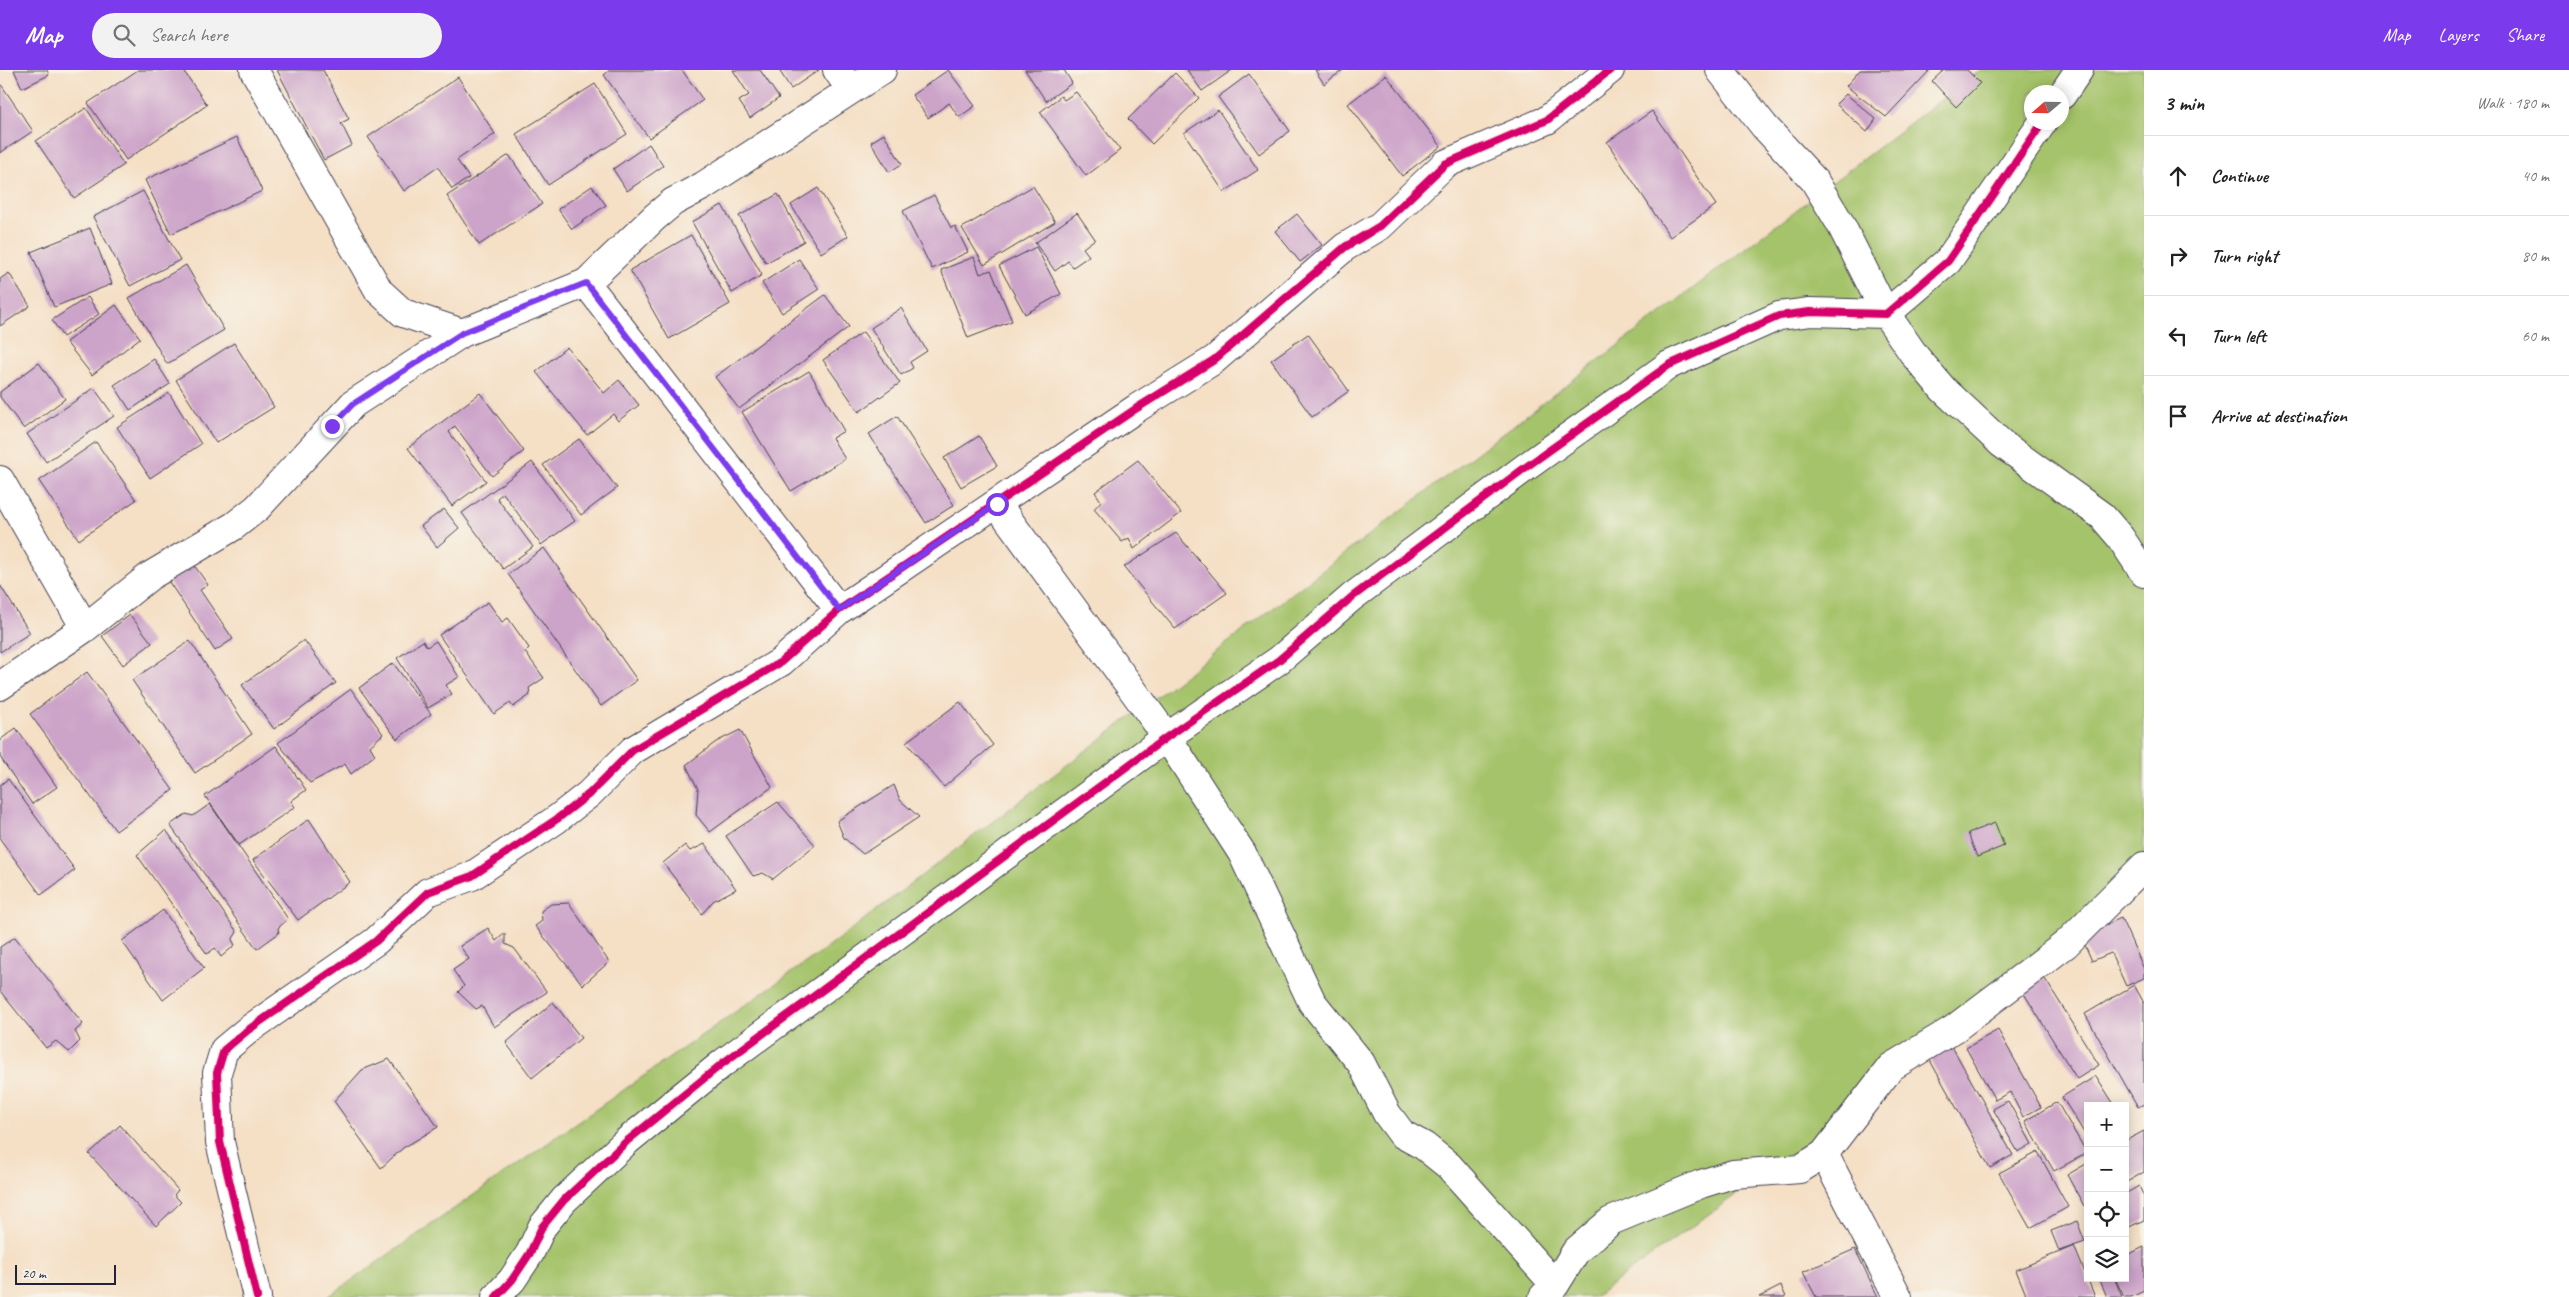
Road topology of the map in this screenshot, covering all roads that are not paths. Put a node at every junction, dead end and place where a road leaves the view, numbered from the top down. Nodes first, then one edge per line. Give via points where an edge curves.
1 (254, 70) edge
2 (882, 70) edge
3 (1610, 70) edge
4 (1720, 70) edge
5 (2079, 70) edge
6 (844, 80) edge
7 (2069, 85) edge
8 (2038, 130) edge
9 (586, 283) junction
10 (1886, 314) junction
11 (462, 333) junction
12 (0, 480) edge
13 (997, 504) junction
14 (2144, 574) edge
15 (839, 610) junction
16 (85, 628) junction
17 (0, 686) edge
18 (1167, 737) junction
19 (2144, 866) edge
20 (1824, 1154) junction
21 (1549, 1291) edge
22 (257, 1297) edge
23 (496, 1297) edge
24 (1898, 1297) edge

1 - 11 street via 380,291 403,313
2 - 6 street
3 - 13 street via 1547,120 1445,164 1380,226 1345,247 1220,356 1137,408
4 - 10 street via 1764,126 1814,180 1840,223
5 - 7 street
6 - 9 street via 704,186 673,202
8 - 10 street via 1948,261
9 - 11 street
9 - 15 street
10 - 14 street via 1943,389 2002,444 2102,516
10 - 18 street via 1810,312 1779,316 1669,365 1352,597 1272,665
11 - 16 street via 353,404 256,508 234,526 150,576
12 - 16 street
13 - 15 street
13 - 18 street
15 - 22 street via 781,662 632,750 589,794 557,819 472,876 428,892 376,940 224,1050 217,1073 220,1142
16 - 17 street
18 - 21 street via 1242,853 1312,1002 1361,1062 1387,1114 1402,1134 1449,1166
18 - 23 street via 723,1062 627,1141 564,1200 542,1226 530,1253
19 - 20 street via 2066,944 1954,1029 1891,1067
20 - 21 street via 1800,1168 1733,1174 1701,1184 1611,1221 1576,1251
20 - 24 street

